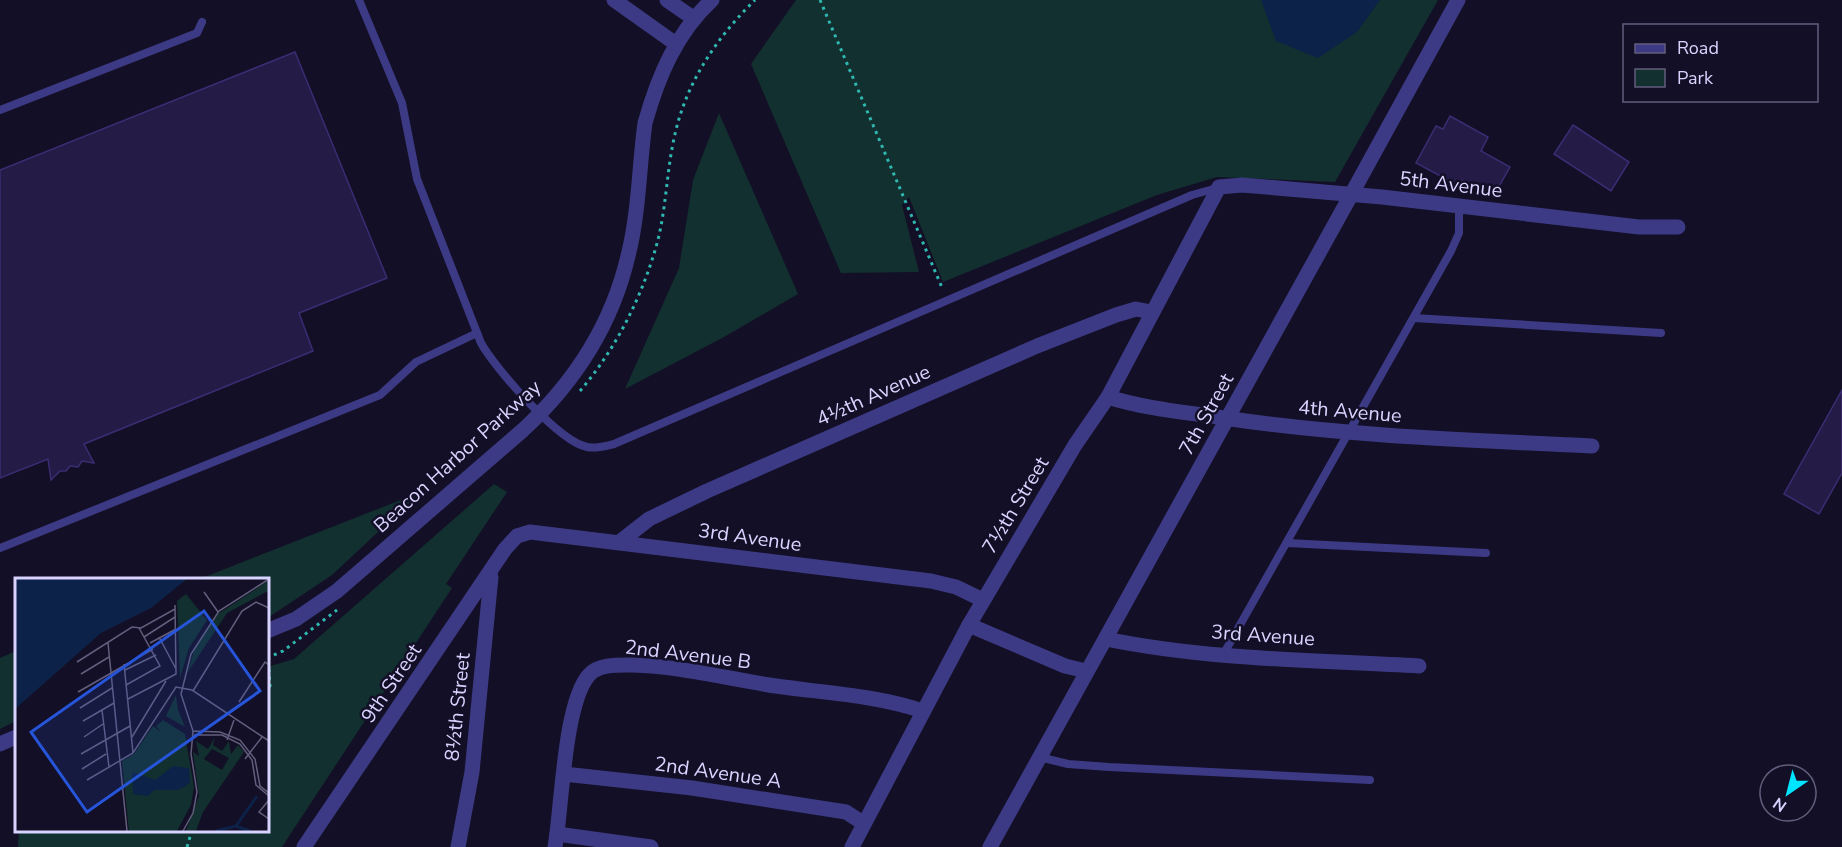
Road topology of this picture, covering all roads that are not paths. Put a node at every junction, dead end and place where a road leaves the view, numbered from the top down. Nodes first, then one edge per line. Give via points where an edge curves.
1 (359, 0) edge
2 (614, 0) edge
3 (666, 0) edge
4 (712, 0) edge
5 (1458, 0) edge
6 (693, 18) junction
7 (202, 22) dead end
8 (676, 44) junction
9 (0, 110) edge
10 (1219, 187) junction
11 (1351, 195) junction
12 (1459, 207) junction
13 (1678, 227) dead end
14 (1151, 312) junction
15 (1414, 318) junction
16 (477, 333) junction
17 (1661, 333) dead end
18 (1108, 397) junction
19 (542, 413) junction
20 (1227, 419) junction
21 (1348, 433) junction
22 (1592, 446) dead end
23 (511, 541) joint
24 (621, 541) junction
25 (1287, 543) junction
26 (0, 548) edge
27 (1486, 553) dead end
28 (492, 571) junction
29 (983, 600) junction
30 (969, 625) junction
31 (268, 631) edge
32 (1106, 639) junction
33 (1223, 655) junction
34 (1419, 666) dead end
35 (1086, 671) junction
36 (923, 711) junction
37 (15, 737) edge
38 (0, 744) edge
39 (1039, 757) junction
40 (564, 774) junction
41 (1370, 780) dead end
42 (863, 823) junction
43 (556, 841) edge
44 (304, 847) edge
45 (458, 847) edge
46 (651, 847) edge
47 (852, 847) edge
48 (990, 847) edge

1 - 16 lane via 402,103 417,179
2 - 8 street
3 - 6 street
4 - 6 street, Beacon Harbor Parkway
5 - 11 street, 7th Street
6 - 8 street, Beacon Harbor Parkway
7 - 9 lane via 197,33
8 - 19 street, Beacon Harbor Parkway via 645,123 633,231 616,294 578,370
10 - 11 street, 5th Avenue via 1242,185
10 - 14 street, 7½th Street
10 - 19 lane via 1192,195 603,447 579,444
11 - 12 street, 5th Avenue
11 - 20 street, 7th Street
12 - 13 street, 5th Avenue via 1639,227
12 - 15 lane via 1459,233
14 - 18 street, 7½th Street
14 - 24 street, 4½th Avenue via 1136,309 1036,346 707,491 649,519
15 - 17 lane
15 - 21 lane
16 - 19 lane via 492,363
16 - 26 lane via 416,362 380,394
18 - 20 street, 4th Avenue via 1131,405
18 - 29 street, 7½th Street
19 - 31 street, Beacon Harbor Parkway via 337,591 296,620
20 - 21 street, 4th Avenue
20 - 32 street, 7th Street
21 - 22 street, 4th Avenue
21 - 25 lane
23 - 24 street, 3rd Avenue via 530,532
23 - 28 street, 9th Street
24 - 29 street, 3rd Avenue via 931,581
25 - 27 lane
25 - 33 lane
28 - 44 street, 9th Street
28 - 45 street, 8½th Street via 472,772
29 - 30 street, 7½th Street
30 - 35 street via 1065,666
30 - 36 street, 7½th Street
32 - 33 street, 3rd Avenue
32 - 35 street, 7th Street
33 - 34 street, 3rd Avenue
35 - 39 street, 7th Street
36 - 40 street, 2nd Avenue B via 882,699 632,665 605,667 589,674 577,697
36 - 42 street, 7½th Street
37 - 38 street
39 - 41 lane via 1108,767
39 - 48 street, 7th Street
40 - 42 street, 2nd Avenue A via 692,788 846,812
40 - 43 street, 2nd Avenue B
42 - 47 street, 7½th Street
43 - 46 street

